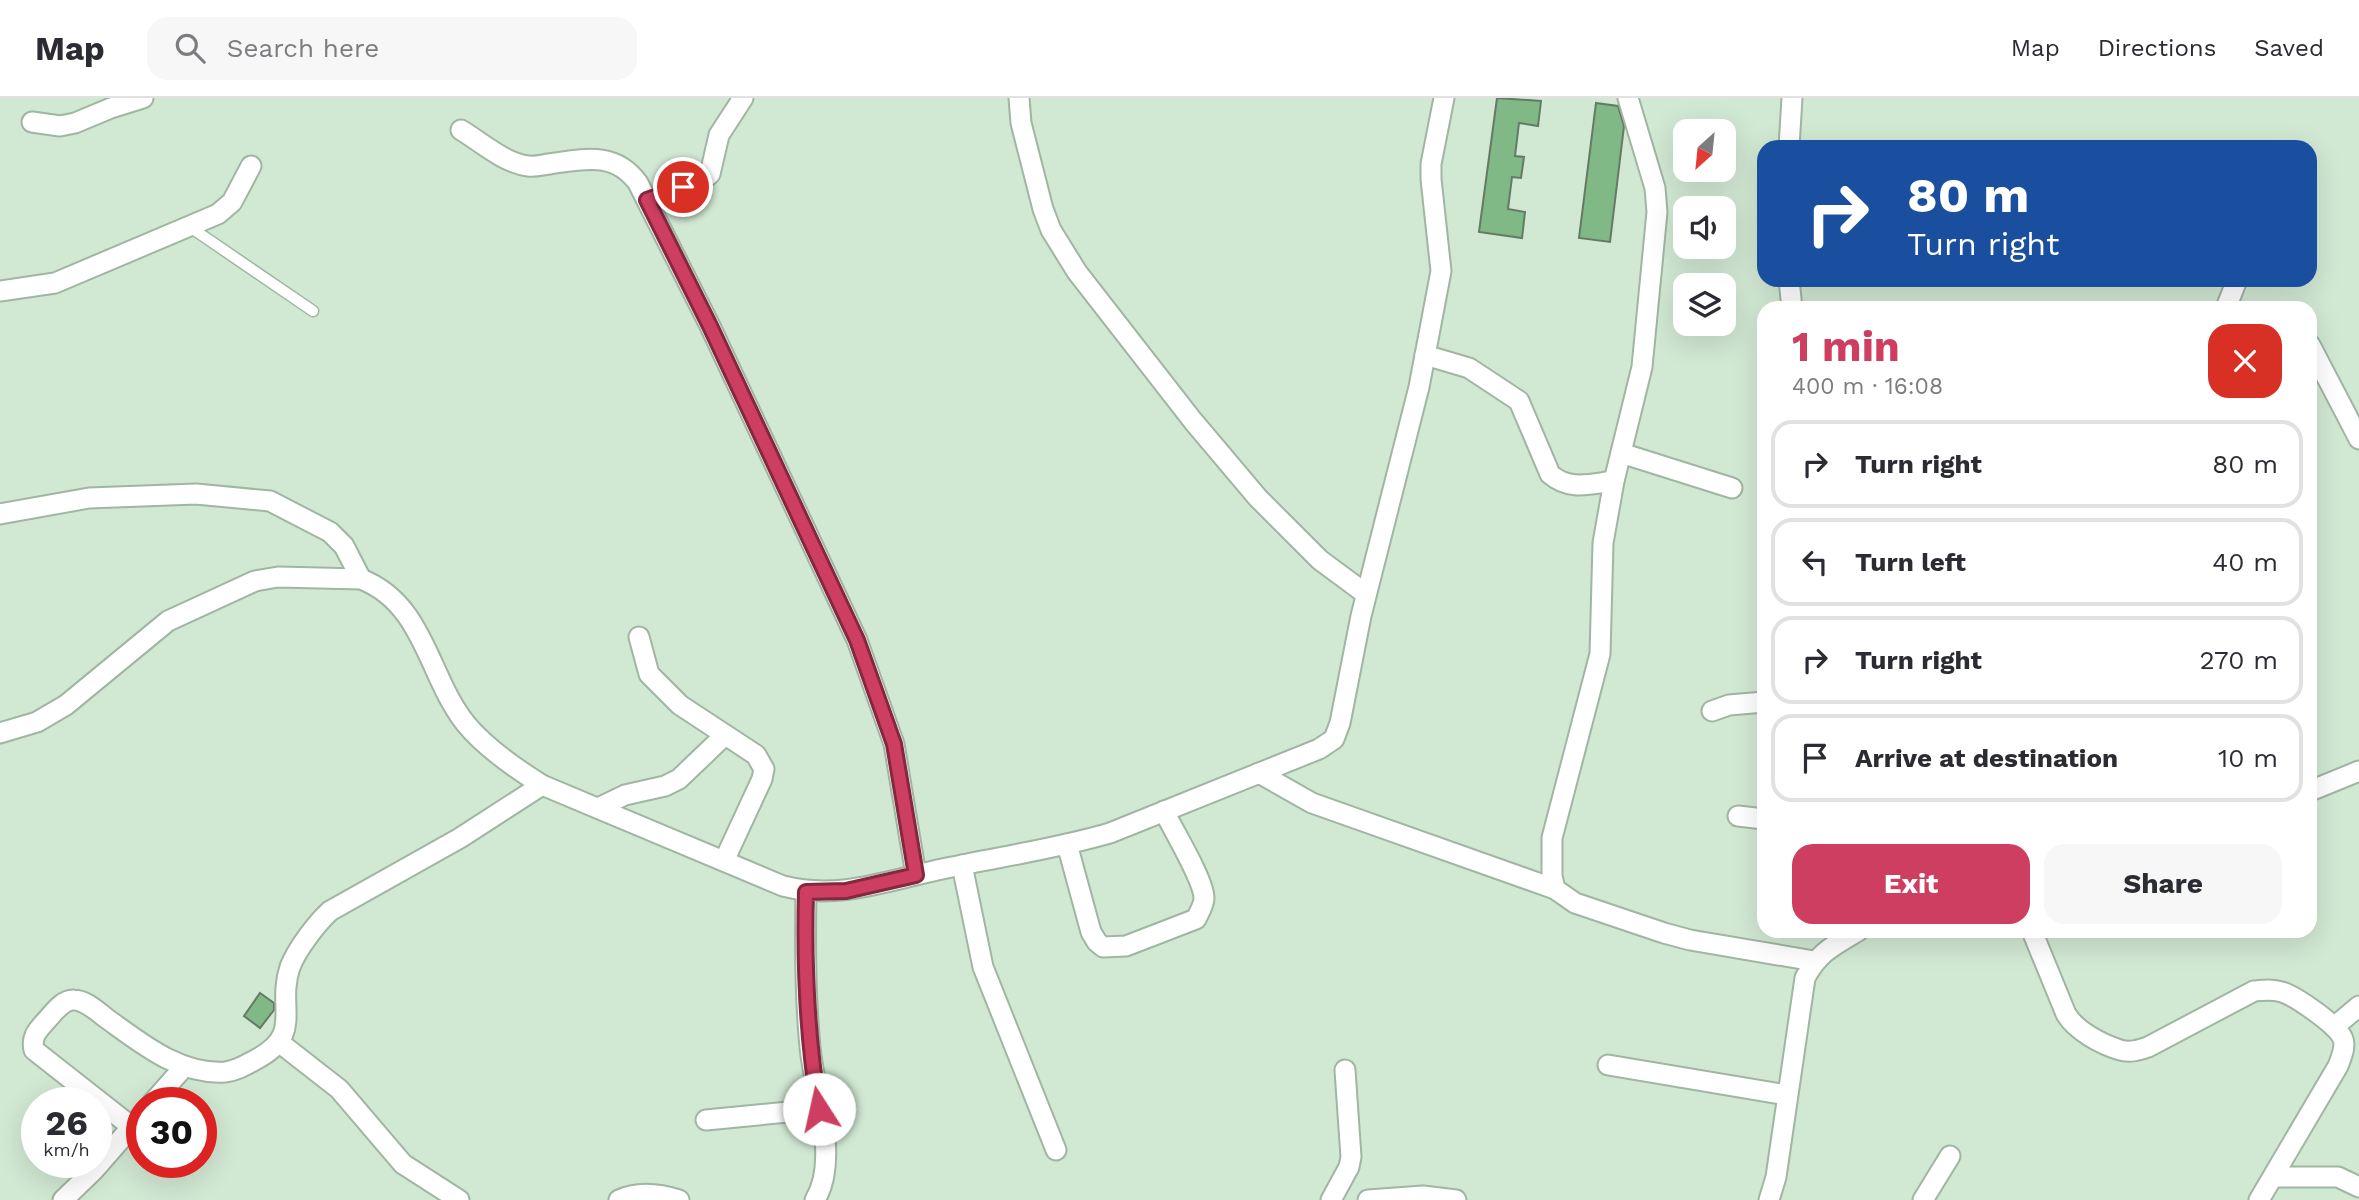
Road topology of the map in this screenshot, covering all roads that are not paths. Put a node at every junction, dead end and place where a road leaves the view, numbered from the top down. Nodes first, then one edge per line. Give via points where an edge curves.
1 (143, 98) edge
2 (743, 98) edge
3 (1019, 98) edge
4 (1444, 98) edge
5 (1628, 98) edge
6 (1792, 98) edge
7 (32, 122) dead end
8 (461, 130) dead end
9 (1789, 140) edge
10 (251, 166) dead end
11 (647, 200) junction
12 (190, 227) junction
13 (0, 290) edge
14 (313, 311) dead end
15 (1425, 355) junction
16 (2317, 358) edge
17 (2359, 439) edge
18 (1621, 453) junction
19 (1614, 481) junction
20 (1732, 488) dead end
21 (0, 514) edge
22 (361, 579) junction
23 (1366, 594) junction
24 (639, 637) dead end
25 (1757, 703) edge
26 (1712, 711) dead end
27 (0, 733) edge
28 (725, 736) junction
29 (2359, 771) edge
30 (1259, 773) junction
31 (542, 785) junction
32 (2317, 788) edge
33 (597, 808) junction
34 (1164, 811) junction
35 (1738, 816) dead end
36 (1757, 818) edge
37 (1067, 844) junction
38 (724, 861) junction
39 (962, 865) junction
40 (916, 875) junction
41 (1555, 889) junction
42 (806, 892) junction
43 (1846, 938) edge
44 (2035, 938) edge
45 (1814, 961) junction
46 (2359, 1006) edge
47 (2334, 1027) junction
48 (280, 1043) junction
49 (1608, 1065) dead end
50 (184, 1067) junction
51 (1345, 1070) dead end
52 (166, 1087) edge
53 (1787, 1095) junction
54 (819, 1109) junction
55 (126, 1114) edge
56 (706, 1120) dead end
57 (126, 1134) edge
58 (1056, 1150) dead end
59 (1950, 1156) dead end
60 (1344, 1177) junction
61 (2274, 1177) junction
62 (2359, 1186) edge
63 (63, 1200) edge
64 (459, 1200) edge
65 (619, 1200) edge
66 (679, 1200) edge
67 (815, 1200) edge
68 (1332, 1200) edge
69 (1361, 1200) edge
70 (1368, 1200) edge
71 (1456, 1200) edge
72 (1769, 1200) edge
73 (1923, 1200) edge
74 (2259, 1200) edge

1 - 7 street via 75,123
2 - 11 street via 719,135 710,174
3 - 23 street via 1043,209 1077,272 1258,498 1320,560
4 - 15 street via 1431,164 1441,271
5 - 18 street via 1656,188 1657,212 1642,367
6 - 9 street
8 - 11 street via 514,163 530,167 588,159 622,165
10 - 12 street via 232,202
11 - 40 street via 857,640 894,744
12 - 13 street via 55,283
12 - 14 lane
15 - 19 street via 1469,368 1519,401 1550,474 1558,482 1573,486
15 - 23 street
16 - 17 street
18 - 19 street
18 - 20 street
19 - 41 street via 1603,543 1600,654 1552,838
21 - 22 street via 89,498 196,494 270,501 338,538
22 - 27 street via 278,577 255,581 168,621 66,705 37,722
22 - 31 street via 401,606 413,622 467,725
23 - 30 street via 1334,739
24 - 28 street via 649,674 680,705
25 - 26 street
28 - 33 street via 679,779
28 - 38 street via 756,755 764,769
29 - 32 street
30 - 34 street
30 - 41 street via 1312,803
31 - 33 street
31 - 48 street via 317,923 290,966
33 - 38 street
34 - 37 street
34 - 37 street via 1199,881 1204,898 1201,909 1196,919 1126,946 1103,947 1091,932
35 - 36 street
37 - 39 street
38 - 42 street
39 - 40 street
39 - 58 street via 983,967
40 - 42 street via 846,891
41 - 45 street via 1574,903 1664,933
42 - 54 street via 809,1046
43 - 45 street
44 - 47 street via 2073,1026 2121,1051 2148,1047 2254,991 2269,989 2298,999
45 - 53 street via 1800,1000
46 - 47 street
47 - 61 street via 2343,1039 2338,1066
48 - 50 street via 238,1069
48 - 64 street via 339,1089 403,1164
49 - 53 street
50 - 52 street
50 - 55 street via 86,1004 67,1000 35,1032 34,1050
51 - 60 street via 1351,1157
53 - 72 street
54 - 56 street
54 - 67 street via 825,1156
57 - 63 street
59 - 73 street
60 - 68 street
60 - 69 street
61 - 62 street via 2338,1177
61 - 74 street
65 - 66 street via 645,1194
70 - 71 street via 1423,1196

